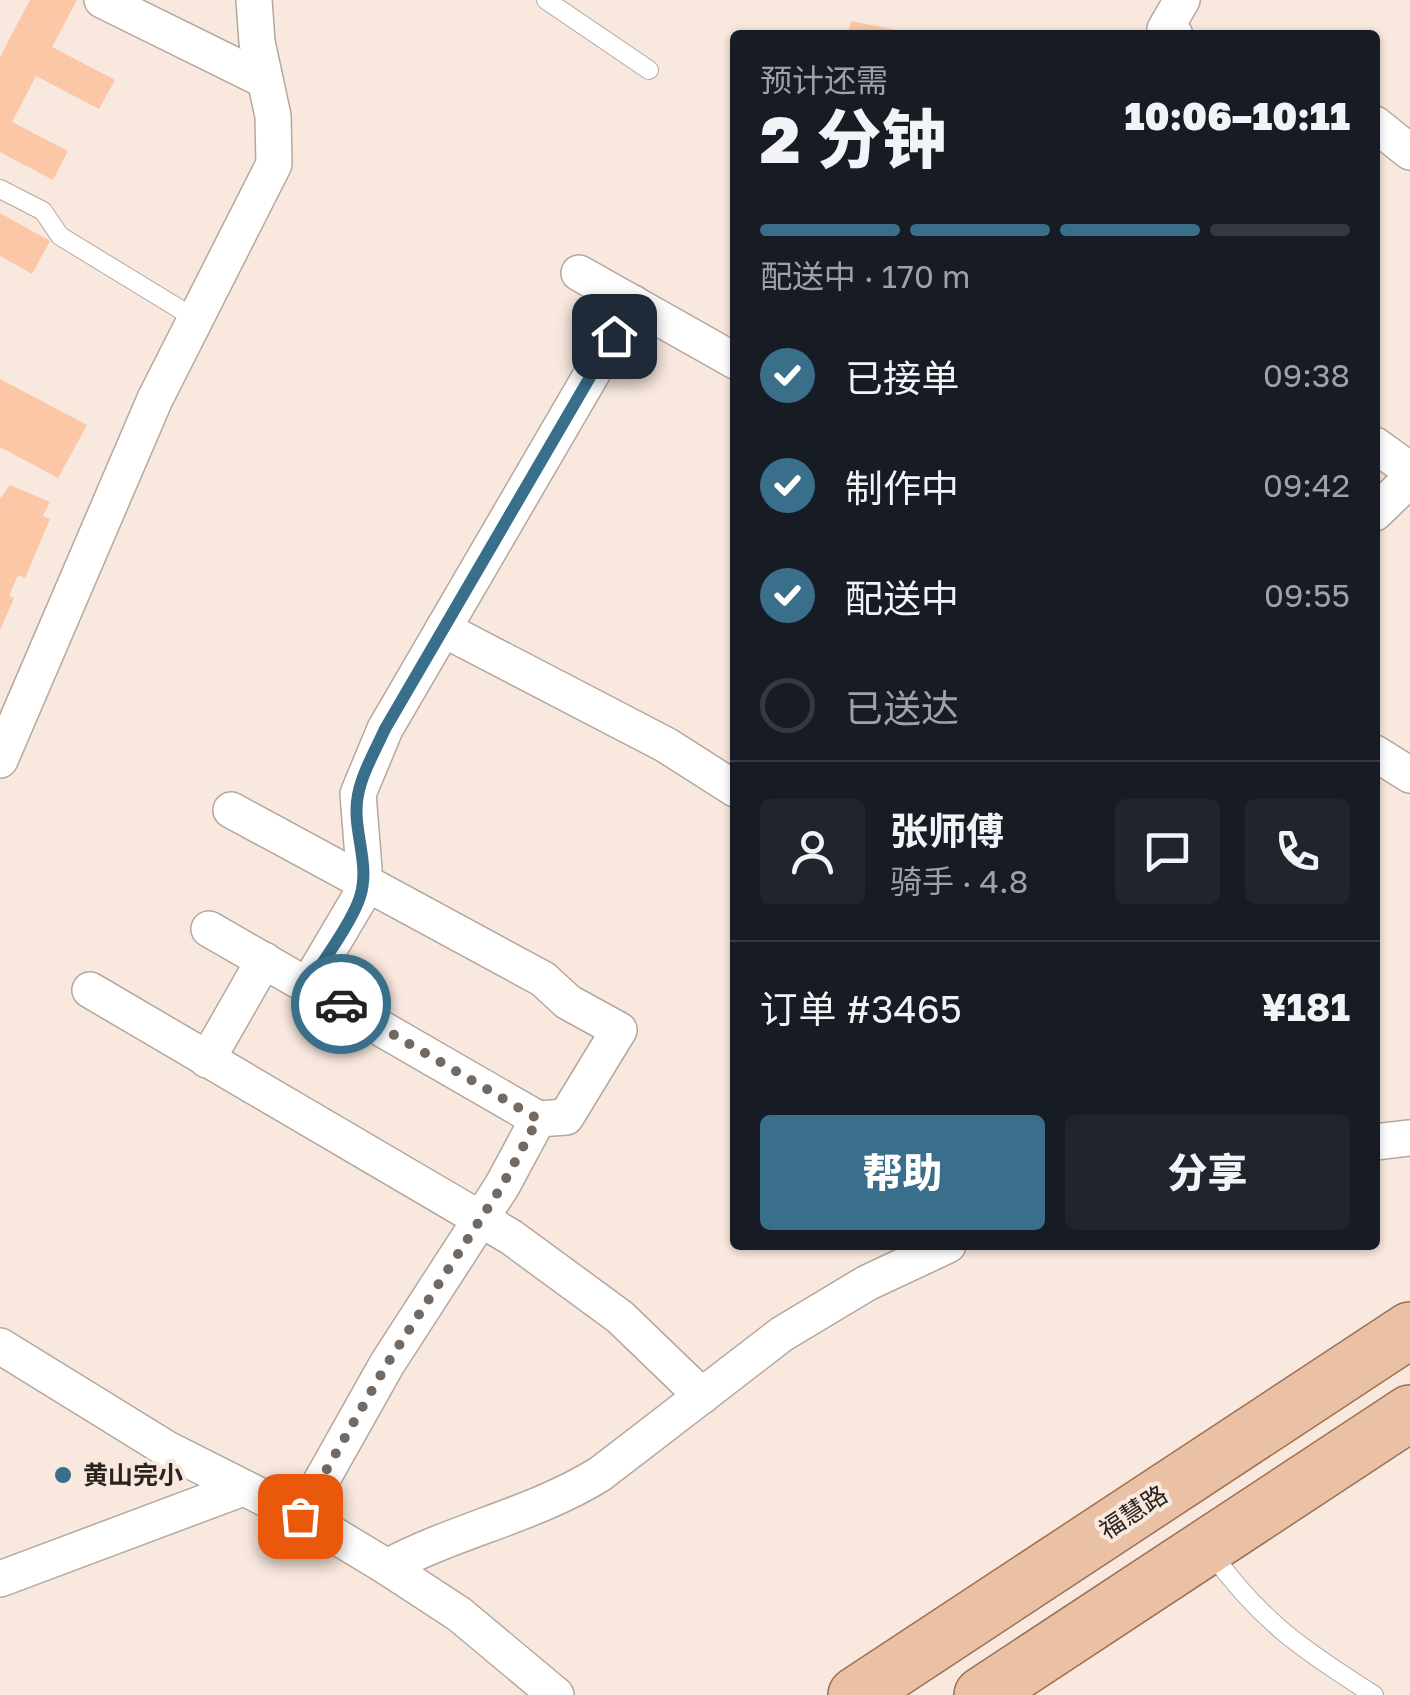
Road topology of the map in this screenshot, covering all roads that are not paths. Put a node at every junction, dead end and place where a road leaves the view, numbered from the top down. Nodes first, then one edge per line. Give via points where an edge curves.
1 (102, 0) edge
2 (254, 0) edge
3 (546, 0) edge
4 (1182, 0) edge
5 (1167, 30) edge
6 (649, 70) dead end
7 (264, 80) junction
8 (1380, 128) edge
9 (1410, 152) edge
10 (0, 190) edge
11 (579, 273) dead end
12 (632, 303) junction
13 (196, 319) junction
14 (730, 357) edge
15 (1380, 449) edge
16 (1410, 470) edge
17 (1410, 479) edge
18 (1380, 508) edge
19 (443, 629) junction
20 (1380, 755) edge
21 (0, 760) edge
22 (1410, 775) edge
23 (730, 785) edge
24 (231, 810) dead end
25 (362, 882) junction
26 (209, 929) dead end
27 (264, 960) junction
28 (308, 985) junction
29 (90, 990) dead end
30 (208, 1060) junction
31 (538, 1119) junction
32 (1410, 1138) edge
33 (1380, 1141) edge
34 (480, 1220) junction
35 (937, 1250) edge
36 (1410, 1330) edge
37 (0, 1346) edge
38 (702, 1396) junction
39 (1410, 1412) edge
40 (244, 1488) junction
41 (300, 1516) junction
42 (1206, 1547) junction
43 (388, 1567) junction
44 (0, 1579) edge
45 (556, 1695) edge
46 (856, 1695) edge
47 (982, 1695) edge
48 (1374, 1695) edge

1 - 7 street
2 - 7 street
3 - 6 lane
4 - 5 street
7 - 13 street via 274,164
8 - 9 street
10 - 13 lane via 43,212 60,236
11 - 12 street
12 - 14 street
12 - 19 street
13 - 21 street
15 - 16 street
17 - 18 street
19 - 23 street
19 - 25 street via 385,729 358,794
20 - 22 street
24 - 25 street
25 - 28 street via 360,897
25 - 31 street via 542,978 568,1002 619,1030 566,1117
26 - 27 street
27 - 28 street
27 - 30 street
28 - 31 street
29 - 30 street
30 - 34 street
31 - 34 street
32 - 33 street
34 - 38 street via 620,1317
34 - 41 street
35 - 38 street via 824,1307
36 - 46 main road, 福慧路
37 - 40 street
38 - 43 street via 570,1492 450,1536
39 - 42 main road
40 - 41 street
40 - 44 street
41 - 43 street
42 - 47 main road
42 - 48 lane via 1254,1608 1297,1646
43 - 45 street via 458,1614

